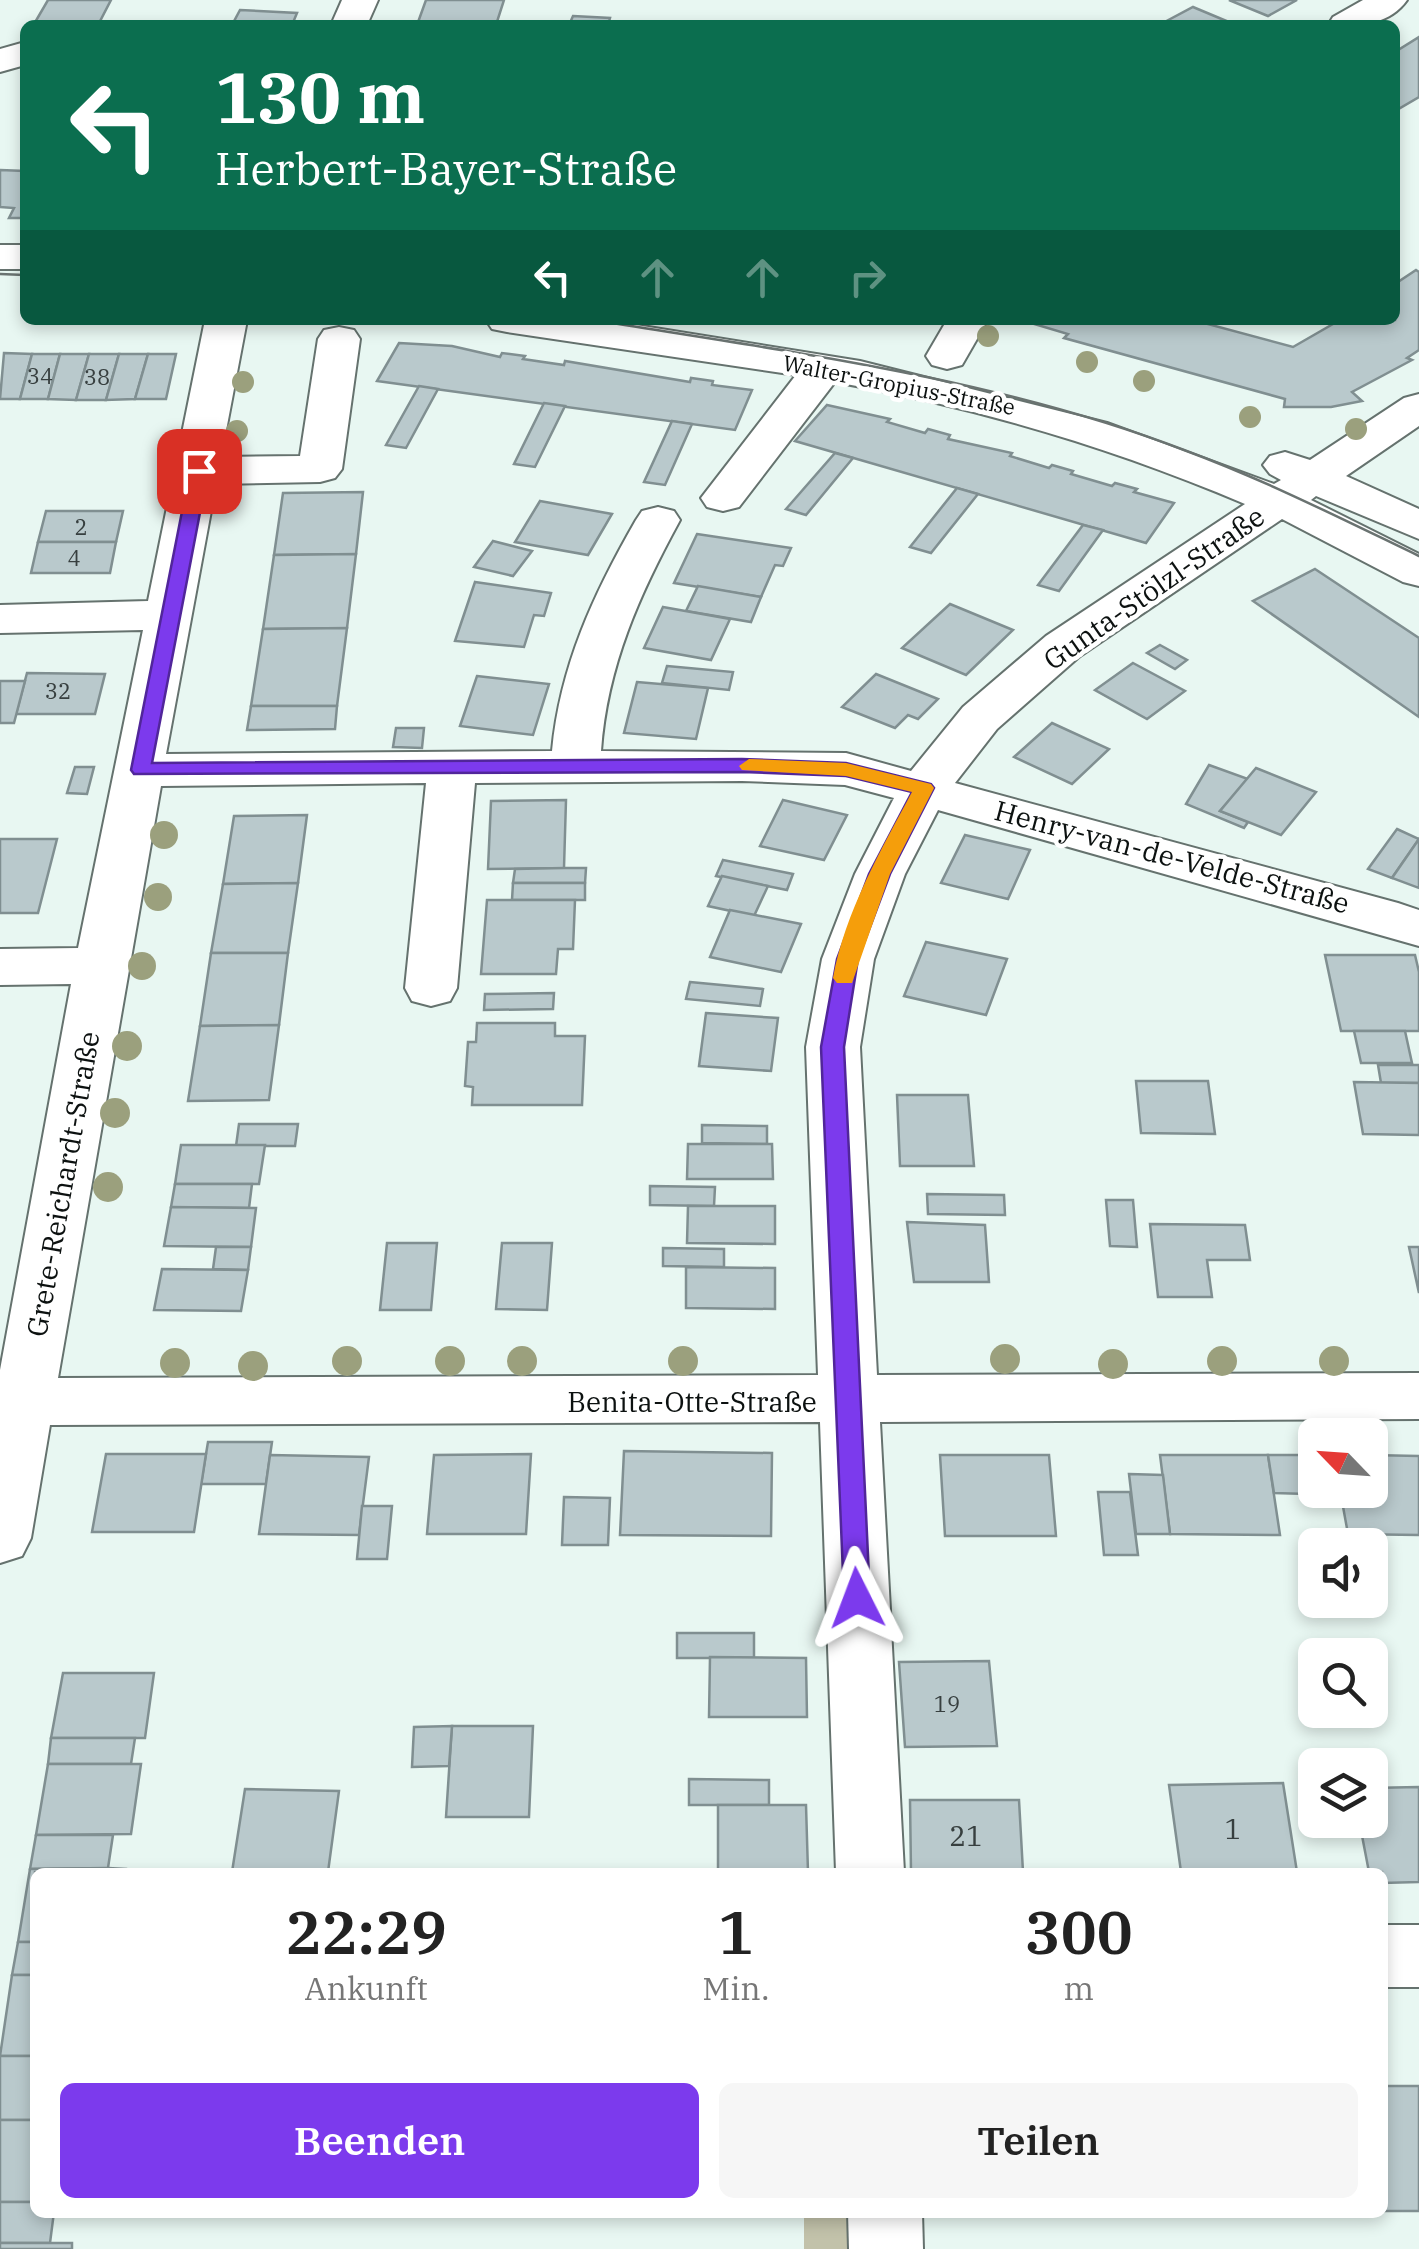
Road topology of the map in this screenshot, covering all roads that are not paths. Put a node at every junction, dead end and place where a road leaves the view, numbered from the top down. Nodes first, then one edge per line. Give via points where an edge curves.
1 (1389, 0) edge
2 (1355, 20) edge
3 (225, 325) edge
4 (547, 325) edge
5 (794, 325) edge
6 (339, 339) dead end
7 (823, 369) junction
8 (1419, 408) edge
9 (199, 471) junction
10 (1296, 490) junction
11 (723, 498) dead end
12 (658, 520) dead end
13 (1419, 526) edge
14 (1419, 572) edge
15 (170, 616) junction
16 (0, 619) edge
17 (575, 766) junction
18 (141, 770) junction
19 (452, 770) junction
20 (924, 788) junction
21 (1419, 928) edge
22 (0, 966) edge
23 (101, 966) junction
24 (431, 988) dead end
25 (1419, 1396) edge
26 (848, 1401) junction
27 (13, 1402) edge
28 (0, 1538) edge
29 (870, 1868) edge
30 (1388, 1956) edge
31 (1419, 1956) edge
32 (885, 2218) edge
33 (886, 2249) edge

1 - 2 street
3 - 9 street, Grete-Reichardt-Straße
4 - 7 street, Walter-Gropius-Straße
5 - 10 street, Walter-Gropius-Straße via 956,340 1144,409
6 - 9 street via 320,469
7 - 10 street, Walter-Gropius-Straße via 1023,410 1192,465
7 - 11 street
8 - 10 street, Gunta-Stölzl-Straße
9 - 15 street, Grete-Reichardt-Straße
10 - 13 street, Walter-Gropius-Straße
10 - 14 street, Walter-Gropius-Straße
10 - 20 street, Gunta-Stölzl-Straße via 1063,646 980,718
12 - 17 street via 598,637 578,713
15 - 16 street
15 - 18 street, Grete-Reichardt-Straße
17 - 19 street, Henry-van-de-Velde-Straße
17 - 20 street, Henry-van-de-Velde-Straße via 846,769
18 - 19 street, Henry-van-de-Velde-Straße
18 - 23 street, Grete-Reichardt-Straße
19 - 24 street
20 - 21 street, Henry-van-de-Velde-Straße
20 - 26 street, Gunta-Stölzl-Straße via 880,874 848,959 832,1047
22 - 23 street
23 - 27 street, Grete-Reichardt-Straße
25 - 26 street, Benita-Otte-Straße
26 - 27 street, Benita-Otte-Straße
26 - 29 street, Gunta-Stölzl-Straße
27 - 28 street, Grete-Reichardt-Straße
30 - 31 street
32 - 33 street

